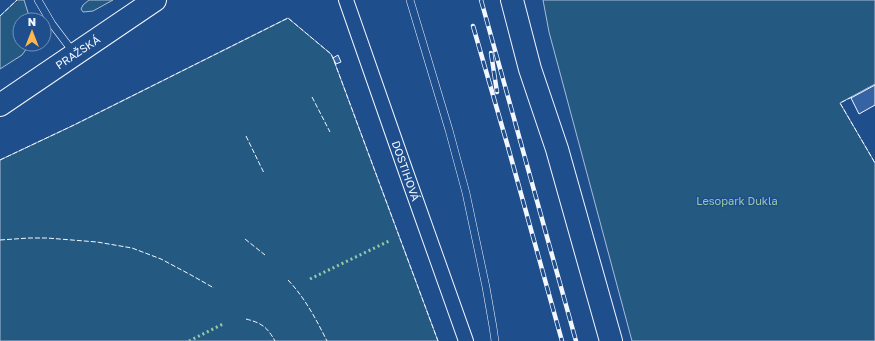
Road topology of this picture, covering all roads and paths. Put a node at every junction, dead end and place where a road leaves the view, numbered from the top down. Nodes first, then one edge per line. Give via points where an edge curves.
1 (38, 0) edge
2 (155, 0) edge
3 (346, 0) edge
4 (410, 0) edge
5 (512, 0) edge
6 (527, 0) edge
7 (75, 54) junction
8 (0, 105) edge
9 (557, 150) junction
10 (466, 341) edge
11 (495, 341) edge
12 (611, 341) edge

1 - 7 lane via 52,24
2 - 7 main road, PRAŽSKÁ
3 - 10 street, DOSTIHOVÁ
4 - 11 lane via 466,193
5 - 9 main road via 530,69
6 - 9 main road
7 - 8 main road, PRAŽSKÁ
9 - 12 main road

